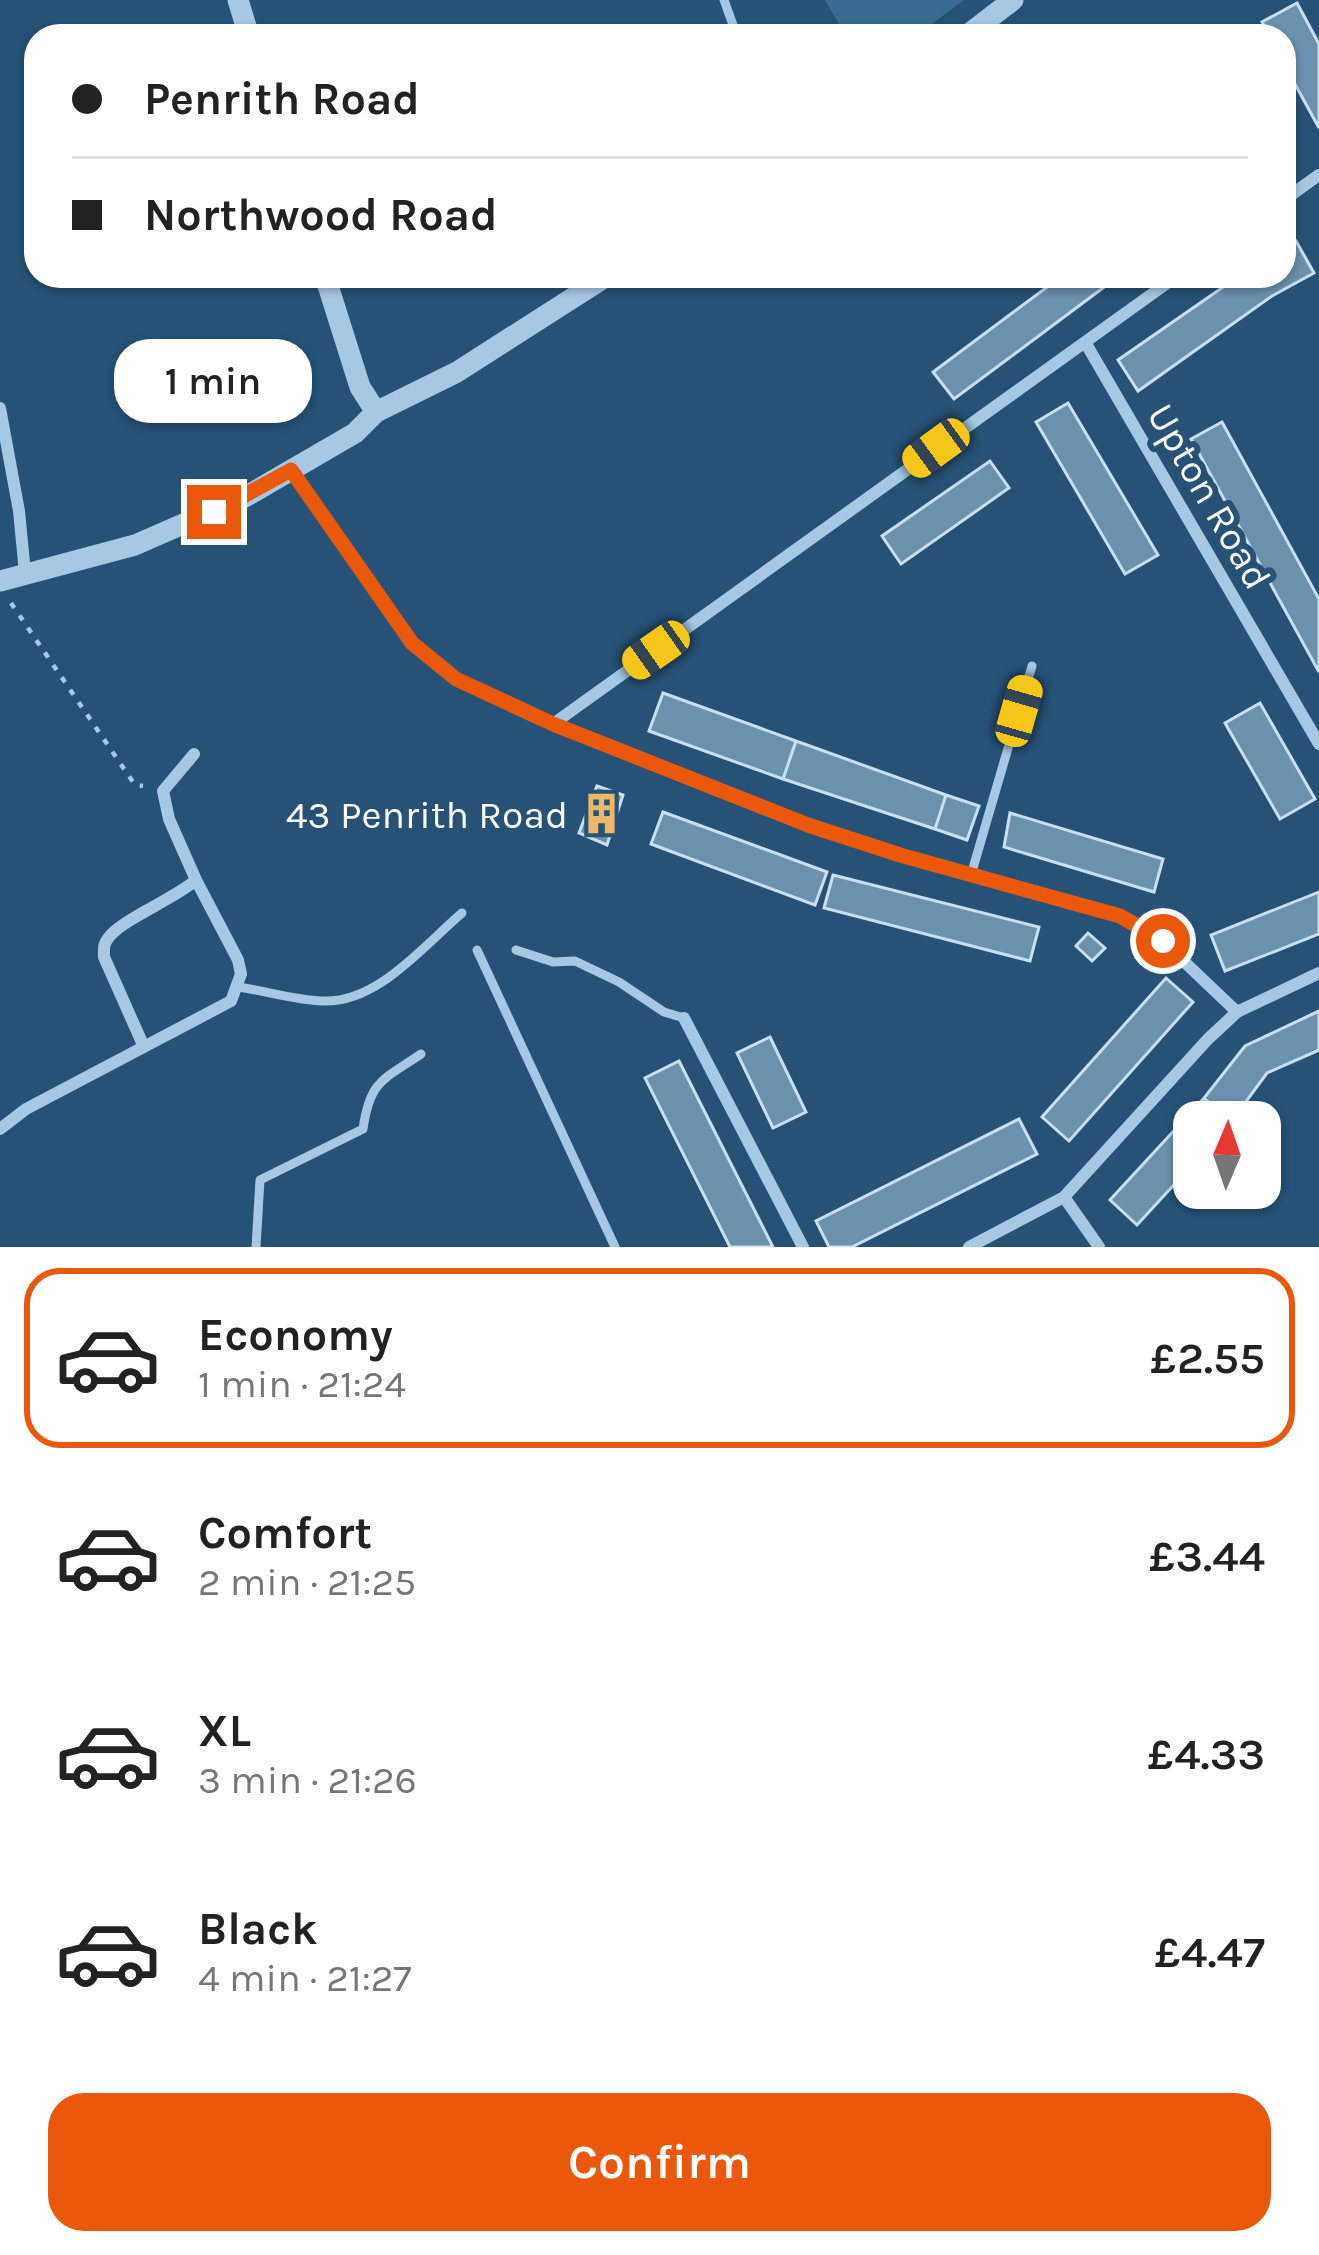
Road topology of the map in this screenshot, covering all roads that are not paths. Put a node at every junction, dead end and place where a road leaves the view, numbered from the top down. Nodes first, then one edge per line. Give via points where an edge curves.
1 (1013, 0) edge
2 (981, 24) edge
3 (329, 288) edge
4 (588, 288) edge
5 (1160, 288) edge
6 (1084, 342) junction
7 (0, 408) edge
8 (376, 412) junction
9 (291, 470) junction
10 (10, 578) edge
11 (1033, 666) dead end
12 (553, 724) junction
13 (1319, 743) edge
14 (194, 754) dead end
15 (971, 875) junction
16 (196, 880) junction
17 (462, 913) dead end
18 (477, 950) dead end
19 (516, 950) dead end
20 (1319, 973) edge
21 (238, 987) junction
22 (1237, 1012) junction
23 (684, 1018) joint
24 (144, 1047) junction
25 (422, 1054) dead end
26 (0, 1129) edge
27 (1064, 1197) junction
28 (256, 1247) edge
29 (615, 1247) edge
30 (803, 1247) edge
31 (969, 1247) edge
32 (1099, 1247) edge

1 - 2 street
3 - 8 street via 360,387
4 - 8 street via 457,372
5 - 6 street
6 - 12 street
6 - 13 street, Upton Road
7 - 10 street via 22,531
8 - 9 street
9 - 10 street via 135,545
9 - 12 street via 427,658
11 - 15 lane
12 - 15 street via 808,825
14 - 16 street via 163,791
15 - 22 street via 1138,923
16 - 21 street via 238,960
16 - 24 street via 104,944
17 - 21 lane via 349,999
18 - 29 lane
19 - 23 lane via 575,961
20 - 22 street
21 - 24 street via 231,1001
22 - 27 street
23 - 30 street
24 - 26 street
25 - 28 lane via 379,1083 363,1129 260,1180
27 - 31 street
27 - 32 street

